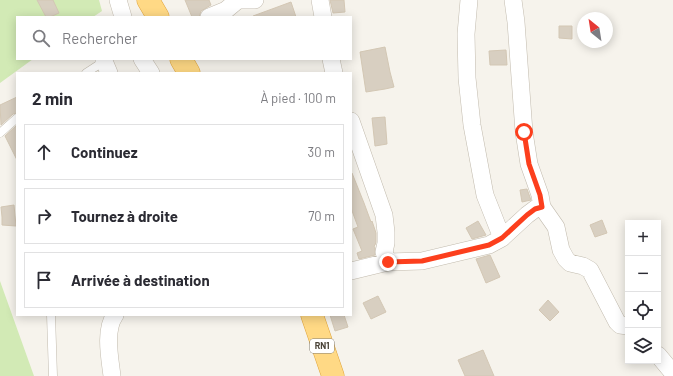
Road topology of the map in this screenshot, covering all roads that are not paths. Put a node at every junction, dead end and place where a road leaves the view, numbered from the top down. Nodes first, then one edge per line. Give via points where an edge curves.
1 (118, 0) edge
2 (148, 0) edge
3 (255, 0) edge
4 (469, 0) edge
5 (514, 0) edge
6 (123, 16) edge
7 (157, 16) edge
8 (211, 16) edge
9 (143, 60) edge
10 (182, 60) edge
11 (331, 60) edge
12 (107, 64) edge
13 (88, 72) edge
14 (150, 72) edge
15 (188, 72) edge
16 (334, 72) edge
17 (16, 119) edge
18 (352, 124) edge
19 (0, 133) edge
20 (542, 207) junction
21 (502, 238) junction
22 (388, 262) junction
23 (352, 271) edge
24 (51, 316) edge
25 (114, 316) edge
26 (312, 316) edge
27 (625, 326) edge
28 (661, 359) edge
29 (673, 373) edge
30 (53, 376) edge
31 (112, 376) edge
32 (333, 376) edge

1 - 6 street
2 - 7 highway
3 - 8 street via 238,0 226,10
4 - 21 street via 466,34 467,78 472,125 485,194
5 - 20 street via 524,132 529,164
9 - 14 street
10 - 15 highway
11 - 16 street
12 - 13 lane
17 - 19 lane
18 - 22 street via 384,215 384,252
20 - 21 street via 527,215
20 - 27 street via 556,227 561,250 566,259 570,264 590,270 617,322
21 - 22 street via 489,245 422,261
22 - 23 street
24 - 30 lane
25 - 31 street via 109,332
26 - 32 highway, RN1
28 - 29 street

